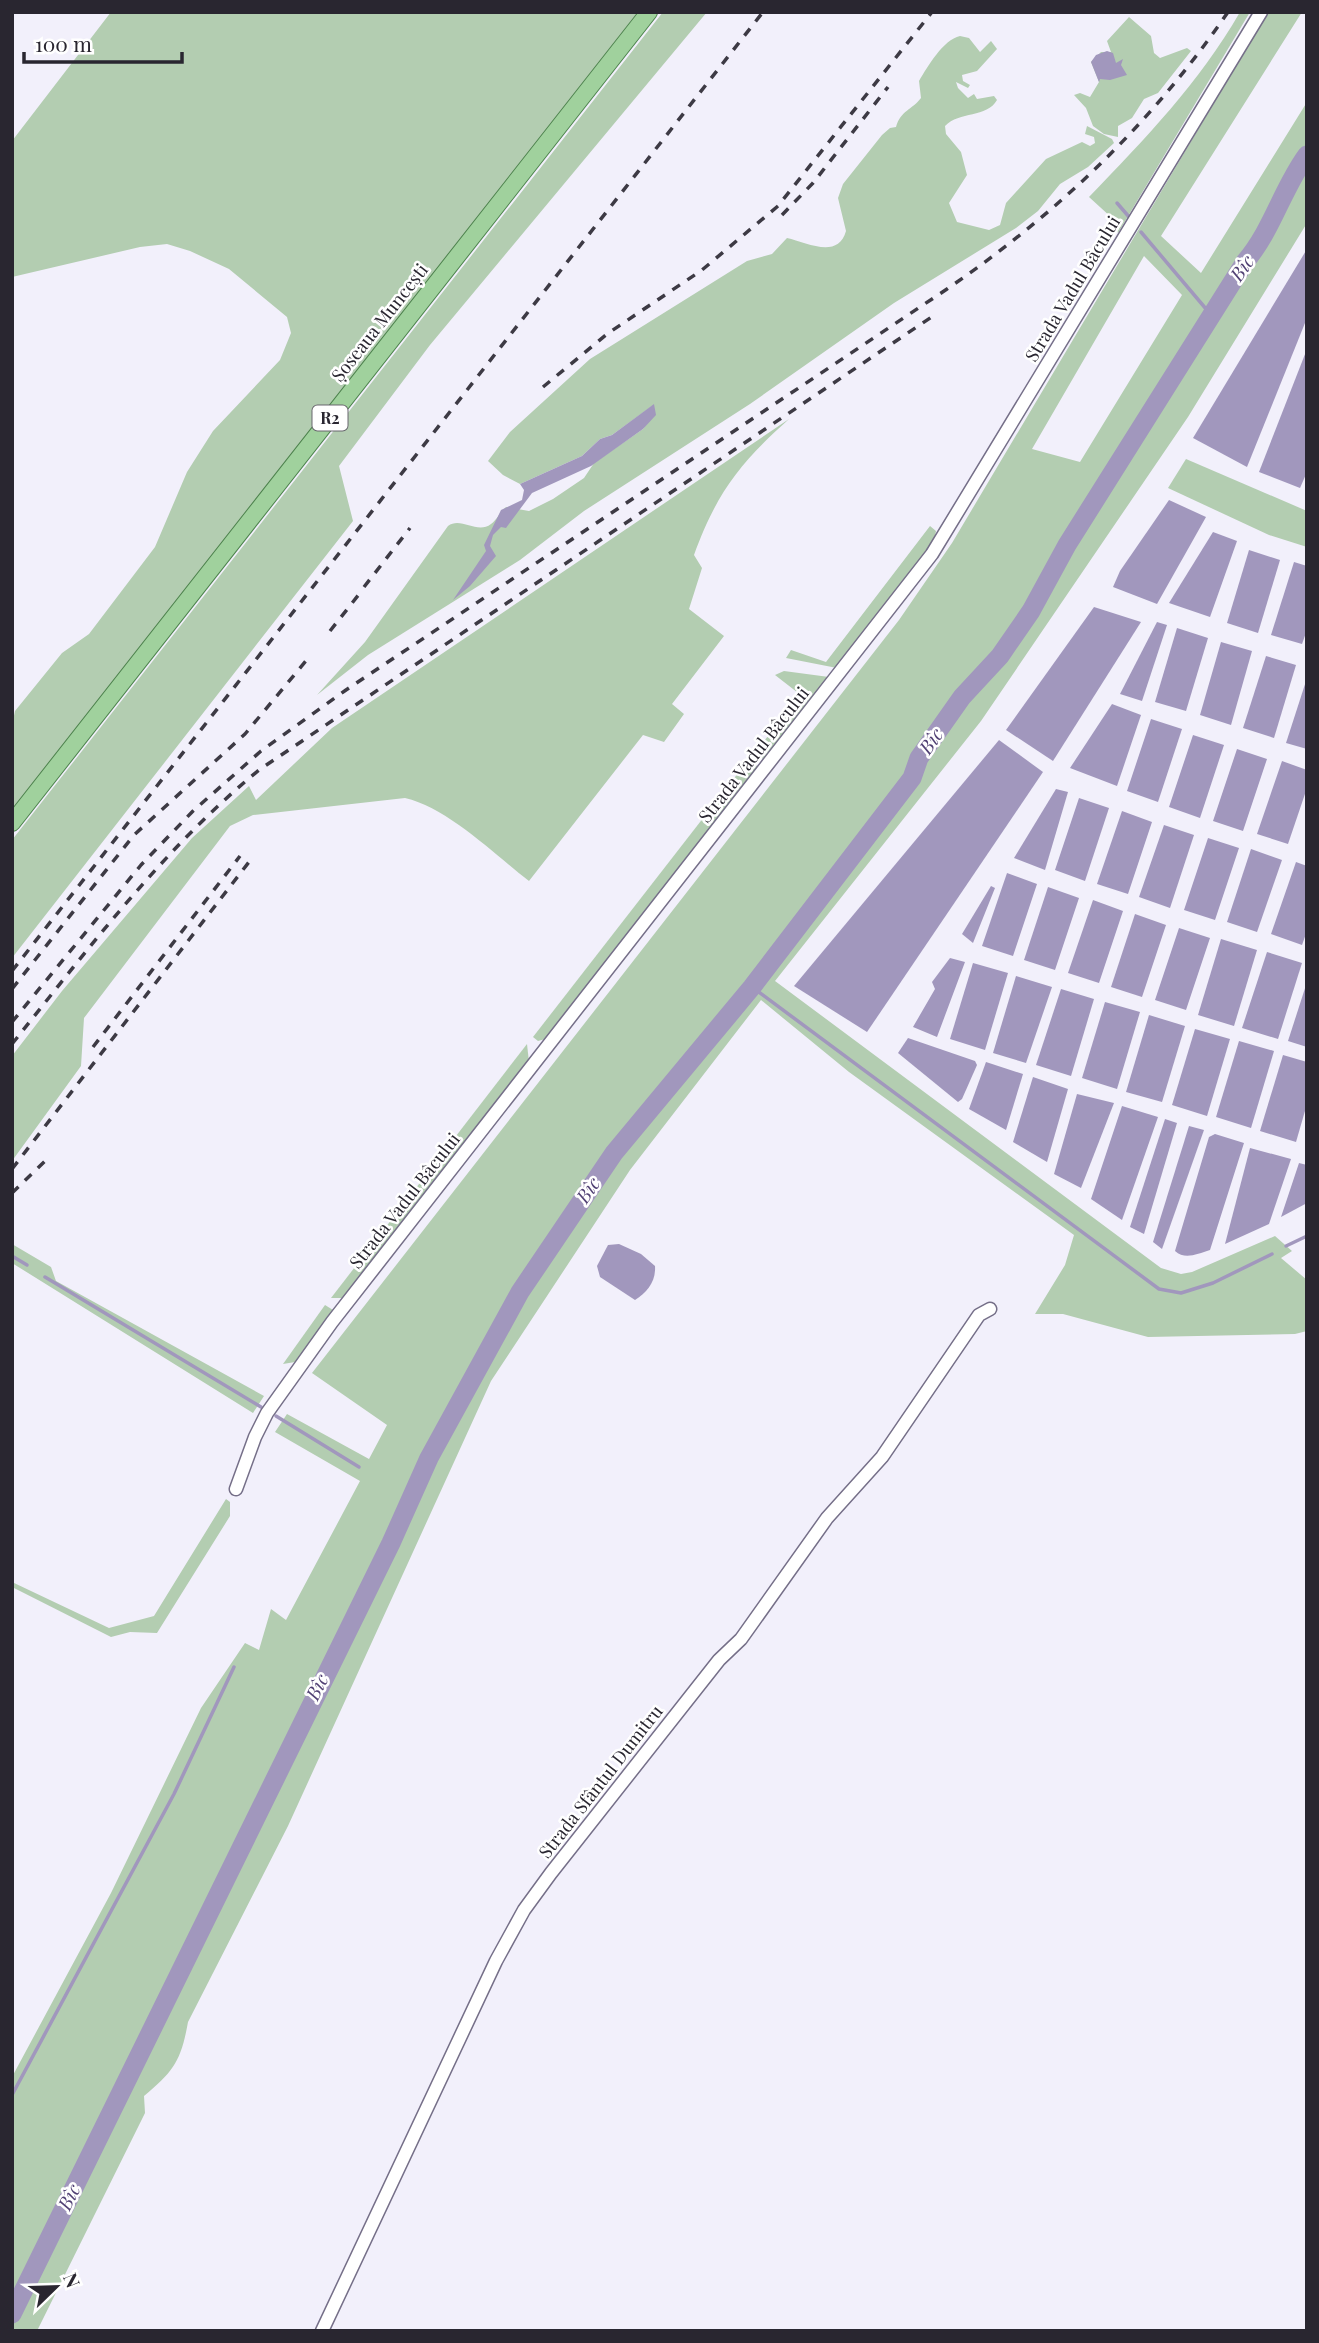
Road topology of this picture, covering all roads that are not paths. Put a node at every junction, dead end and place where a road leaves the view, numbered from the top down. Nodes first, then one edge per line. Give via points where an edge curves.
1 (649, 12) edge
2 (1261, 12) edge
3 (12, 823) edge
4 (990, 1309) dead end
5 (236, 1489) dead end
6 (322, 2331) edge

1 - 3 main road, Șoseaua Muncești / R2
2 - 5 street, Strada Vadul Bâcului via 932,554 332,1322 267,1412
4 - 6 street, Strada Sfântul Dumitru via 979,1315 882,1457 827,1518 741,1639 719,1660 524,1910

